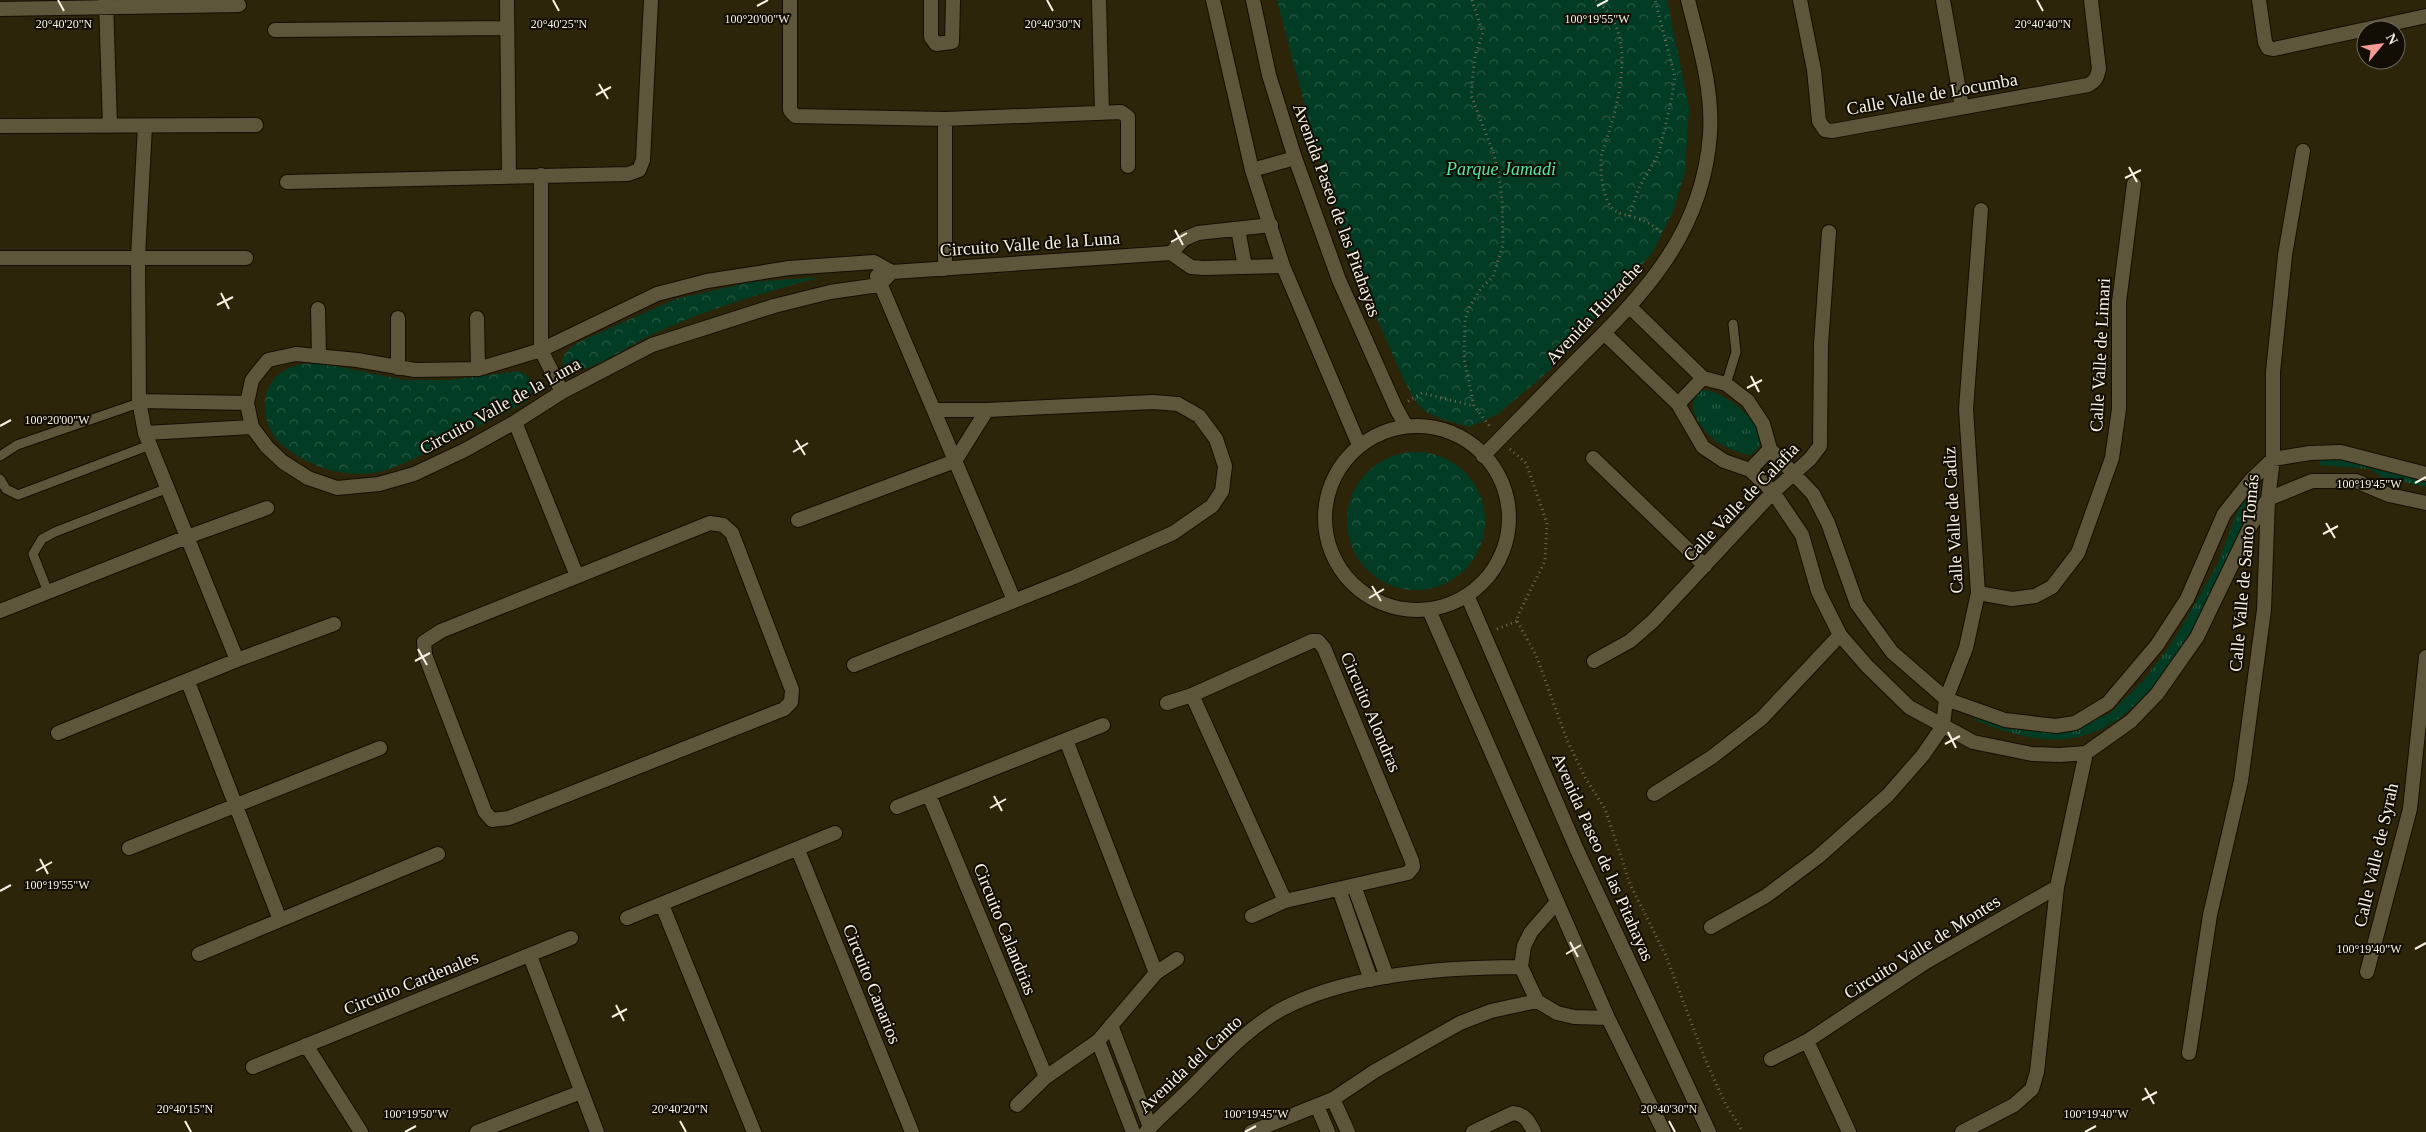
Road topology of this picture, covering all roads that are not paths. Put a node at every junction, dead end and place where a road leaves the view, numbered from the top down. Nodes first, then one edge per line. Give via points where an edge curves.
1 (506, 0) edge
2 (651, 0) edge
3 (790, 0) edge
4 (930, 0) edge
5 (953, 0) edge
6 (1099, 0) edge
7 (1213, 0) edge
8 (1253, 0) edge
9 (1688, 0) edge
10 (1800, 0) edge
11 (1943, 0) edge
12 (2091, 0) edge
13 (2259, 0) edge
14 (106, 4) edge
15 (239, 5) dead end
16 (0, 9) edge
17 (2426, 16) edge
18 (506, 28) junction
19 (275, 30) dead end
20 (1962, 107) junction
21 (1102, 113) junction
22 (945, 119) junction
23 (256, 125) dead end
24 (0, 126) edge
25 (110, 126) junction
26 (145, 126) junction
27 (2303, 152) dead end
28 (1295, 158) junction
29 (1128, 166) dead end
30 (1252, 170) junction
31 (541, 175) junction
32 (509, 176) junction
33 (287, 182) dead end
34 (2134, 184) dead end
35 (1981, 210) dead end
36 (1271, 226) junction
37 (1238, 229) junction
38 (1829, 232) dead end
39 (1171, 253) junction
40 (138, 257) junction
41 (0, 258) edge
42 (246, 258) dead end
43 (874, 262) junction
44 (1283, 266) junction
45 (1245, 267) junction
46 (945, 269) junction
47 (892, 272) junction
48 (879, 284) junction
49 (1630, 307) junction
50 (318, 309) dead end
51 (398, 318) dead end
52 (478, 318) dead end
53 (1734, 324) dead end
54 (1604, 333) junction
55 (541, 350) junction
56 (319, 356) junction
57 (398, 368) junction
58 (478, 368) junction
59 (1703, 378) junction
60 (1726, 384) junction
61 (562, 392) junction
62 (139, 402) junction
63 (247, 403) junction
64 (1678, 404) junction
65 (934, 410) junction
66 (988, 410) junction
67 (514, 422) junction
68 (1406, 426) junction
69 (252, 427) junction
70 (148, 439) junction
71 (1359, 445) junction
72 (1770, 449) junction
73 (0, 456) edge
74 (1483, 456) junction
75 (1593, 458) dead end
76 (2273, 459) junction
77 (956, 460) junction
78 (1750, 470) junction
79 (1794, 474) junction
80 (2426, 474) edge
81 (0, 479) edge
82 (168, 488) junction
83 (1773, 492) junction
84 (2268, 499) junction
85 (2426, 503) edge
86 (267, 508) dead end
87 (798, 520) dead end
88 (187, 537) junction
89 (1705, 566) junction
90 (578, 576) junction
91 (48, 592) junction
92 (1978, 593) junction
93 (1467, 596) junction
94 (1014, 600) junction
95 (1430, 610) junction
96 (0, 611) edge
97 (334, 624) dead end
98 (1840, 635) junction
99 (2426, 657) edge
100 (237, 660) junction
101 (1594, 661) dead end
102 (854, 665) dead end
103 (188, 682) junction
104 (1192, 695) junction
105 (1946, 699) junction
106 (1167, 703) dead end
107 (1103, 725) dead end
108 (1942, 726) junction
109 (58, 733) dead end
110 (1066, 740) junction
111 (380, 748) dead end
112 (2086, 753) junction
113 (1654, 794) dead end
114 (929, 795) junction
115 (237, 804) junction
116 (897, 807) dead end
117 (835, 834) dead end
118 (129, 848) dead end
119 (798, 850) junction
120 (438, 854) dead end
121 (1354, 886) junction
122 (2057, 887) junction
123 (1339, 889) junction
124 (1285, 901) junction
125 (1557, 902) junction
126 (662, 905) junction
127 (1252, 916) dead end
128 (627, 918) dead end
129 (280, 920) junction
130 (1712, 927) dead end
131 (571, 938) dead end
132 (199, 954) dead end
133 (530, 956) junction
134 (1177, 959) dead end
135 (1521, 967) junction
136 (1156, 972) junction
137 (2367, 972) dead end
138 (1387, 977) junction
139 (1371, 980) junction
140 (1537, 1001) junction
141 (1608, 1018) junction
142 (1112, 1025) junction
143 (1098, 1041) junction
144 (1807, 1041) junction
145 (306, 1045) junction
146 (2190, 1053) dead end
147 (1771, 1059) dead end
148 (253, 1067) dead end
149 (1046, 1077) junction
150 (581, 1092) junction
151 (1333, 1099) junction
152 (1017, 1105) dead end
153 (1317, 1106) junction
154 (1148, 1130) edge
155 (361, 1132) edge
156 (477, 1132) edge
157 (597, 1132) edge
158 (754, 1132) edge
159 (912, 1132) edge
160 (1132, 1132) edge
161 (1250, 1132) edge
162 (1328, 1132) edge
163 (1348, 1132) edge
164 (1473, 1132) edge
165 (1534, 1132) edge
166 (1664, 1132) edge
167 (1709, 1132) edge
168 (1849, 1132) edge
169 (1962, 1132) edge

1 - 18 street
2 - 31 street via 643,160 639,170 628,174
3 - 22 street via 790,110 795,116
4 - 5 street via 931,37 936,44 952,42
6 - 21 street
7 - 30 street
8 - 28 street, Avenida Paseo de las Pitahayas via 1269,75
9 - 49 street, Avenida Huizache via 1709,101 1707,161 1693,211 1676,245
10 - 20 street, Calle Valle de Locumba via 1814,70 1819,121 1825,130
11 - 20 street
12 - 20 street, Calle Valle de Locumba via 2098,68 2093,82
13 - 17 street via 2265,42 2268,48 2274,49
14 - 15 street
14 - 16 street
14 - 25 street
18 - 19 street
18 - 32 street
21 - 22 street
21 - 29 street via 1121,112 1128,116
22 - 46 street
23 - 26 street
24 - 25 street
25 - 26 street
26 - 40 street
27 - 76 street, Calle Valle de Santo Tomás via 2285,255 2274,362
28 - 30 street
28 - 68 street, Avenida Paseo de las Pitahayas via 1339,280
30 - 36 street
31 - 32 street
31 - 55 street
32 - 33 street
34 - 92 street, Calle Valle de Limari via 2119,302 2119,409 2112,458 2078,553 2052,587 2035,596 2012,599
35 - 92 street, Calle Valle de Cadiz via 1966,409
36 - 37 street
36 - 44 street
37 - 39 street via 1190,235
37 - 45 street
38 - 79 street, Calle Valle de Calafia via 1820,446
39 - 45 street via 1191,267
39 - 46 street, Circuito Valle de la Luna
40 - 41 street
40 - 42 street
40 - 62 street
43 - 47 street
43 - 48 street
43 - 55 street, Circuito Valle de la Luna via 789,268 666,291
44 - 45 street
44 - 71 street
46 - 47 street, Circuito Valle de la Luna
47 - 48 street
48 - 61 street, Circuito Valle de la Luna via 774,306 652,345
48 - 65 street
49 - 54 street, Avenida Huizache
49 - 59 street
50 - 56 street
51 - 57 street
52 - 58 street
53 - 60 lane via 1736,352
54 - 64 street
54 - 74 street, Avenida Huizache
55 - 58 street, Circuito Valle de la Luna
55 - 61 street
56 - 57 street, Circuito Valle de la Luna
56 - 63 street, Circuito Valle de la Luna via 296,354 268,360 252,380
57 - 58 street, Circuito Valle de la Luna
59 - 60 street
59 - 64 street
60 - 72 street via 1748,401 1763,424
61 - 67 street, Circuito Valle de la Luna
62 - 63 street
62 - 70 street
62 - 73 lane via 17,445
63 - 69 street, Circuito Valle de la Luna
64 - 78 street via 1703,447 1724,461
65 - 66 street
65 - 77 street
66 - 77 street
66 - 94 street via 1153,402 1178,404 1205,423 1216,439 1225,466 1222,490 1212,506 1173,533
67 - 69 street, Circuito Valle de la Luna via 414,474 379,484 337,488 308,478 283,462 266,447
67 - 90 street
68 - 71 street via 1381,432
68 - 74 street via 1431,426 1454,433 1475,446
69 - 70 street
70 - 81 lane via 18,495 6,489
70 - 82 street
71 - 95 street via 1339,468 1327,495 1325,525 1332,554 1348,580 1372,598 1400,609
72 - 78 street
72 - 79 street
74 - 93 street via 1492,464 1505,489 1510,516 1506,544 1494,570
75 - 89 street
76 - 80 street via 2341,452
76 - 84 street, Calle Valle de Santo Tomás
76 - 105 street via 2224,514 2187,599 2158,645 2108,704 2075,723 2056,726 2005,720
77 - 87 street
77 - 94 street
78 - 83 street
79 - 83 street, Calle Valle de Calafia
79 - 105 street via 1813,494 1828,523 1857,604 1872,627 1892,652
82 - 88 street
82 - 91 lane via 42,539 33,554
83 - 89 street, Calle Valle de Calafia
83 - 98 street via 1802,535 1818,591
84 - 85 street via 2312,481 2356,481 2389,495
84 - 112 street via 2251,525 2197,637 2172,672 2131,721
84 - 146 street, Calle Valle de Santo Tomás via 2264,610 2242,781 2210,915
86 - 88 street
88 - 91 street
88 - 100 street
89 - 101 street, Calle Valle de Calafia via 1630,641
90 - 90 street via 441,631 424,642 425,656 485,812 492,820 509,818 784,709 791,702 792,690 732,532 723,525 710,523
91 - 96 street
92 - 105 street, Calle Valle de Cadiz via 1966,648
93 - 95 street
93 - 167 street, Avenida Paseo de las Pitahayas via 1576,850
94 - 102 street
95 - 125 street
97 - 100 street
98 - 108 street via 1866,666 1910,706
98 - 113 street via 1762,718 1712,757
99 - 137 street, Calle Valle de Syrah via 2410,809
100 - 103 street
103 - 109 street
103 - 115 street
104 - 106 street, Circuito Alondras
104 - 121 street, Circuito Alondras via 1312,641 1318,641 1324,648 1413,867 1408,873
104 - 124 street
105 - 108 street, Calle Valle de Cadiz
107 - 110 street
108 - 112 street via 1972,742 2032,754
108 - 130 street, Calle Valle de Cadiz via 1923,755 1888,795 1818,858 1766,896
110 - 114 street
110 - 136 street
111 - 115 street
112 - 122 street
114 - 116 street
114 - 149 street, Circuito Calandrias
115 - 118 street
115 - 129 street
117 - 119 street
119 - 126 street
119 - 159 street, Circuito Canarios
120 - 129 street
121 - 123 street, Circuito Alondras
121 - 138 street
122 - 144 street, Circuito Valle de Montes via 1926,962
122 - 169 street via 2037,1072 2032,1089 2014,1105
123 - 124 street, Circuito Alondras
123 - 139 street
124 - 127 street, Circuito Alondras
125 - 135 street via 1531,932 1524,946
125 - 141 street
126 - 128 street
126 - 158 street
129 - 132 street
131 - 133 street, Circuito Cardenales
133 - 145 street, Circuito Cardenales
133 - 150 street
134 - 136 street
135 - 138 street, Avenida del Canto via 1465,967
135 - 140 street
136 - 142 street
138 - 139 street, Avenida del Canto
139 - 154 street, Avenida del Canto via 1284,1008 1244,1035
140 - 141 street via 1557,1013
140 - 151 street via 1491,1011 1460,1024 1375,1071
141 - 166 street
142 - 143 street
142 - 154 street
143 - 149 street
143 - 160 street
144 - 147 street, Circuito Valle de Montes
144 - 168 street
145 - 148 street, Circuito Cardenales
145 - 155 street
149 - 152 street
150 - 156 street
150 - 157 street
151 - 153 street
151 - 163 street
153 - 161 street
153 - 162 street
164 - 165 street via 1513,1113 1527,1119

